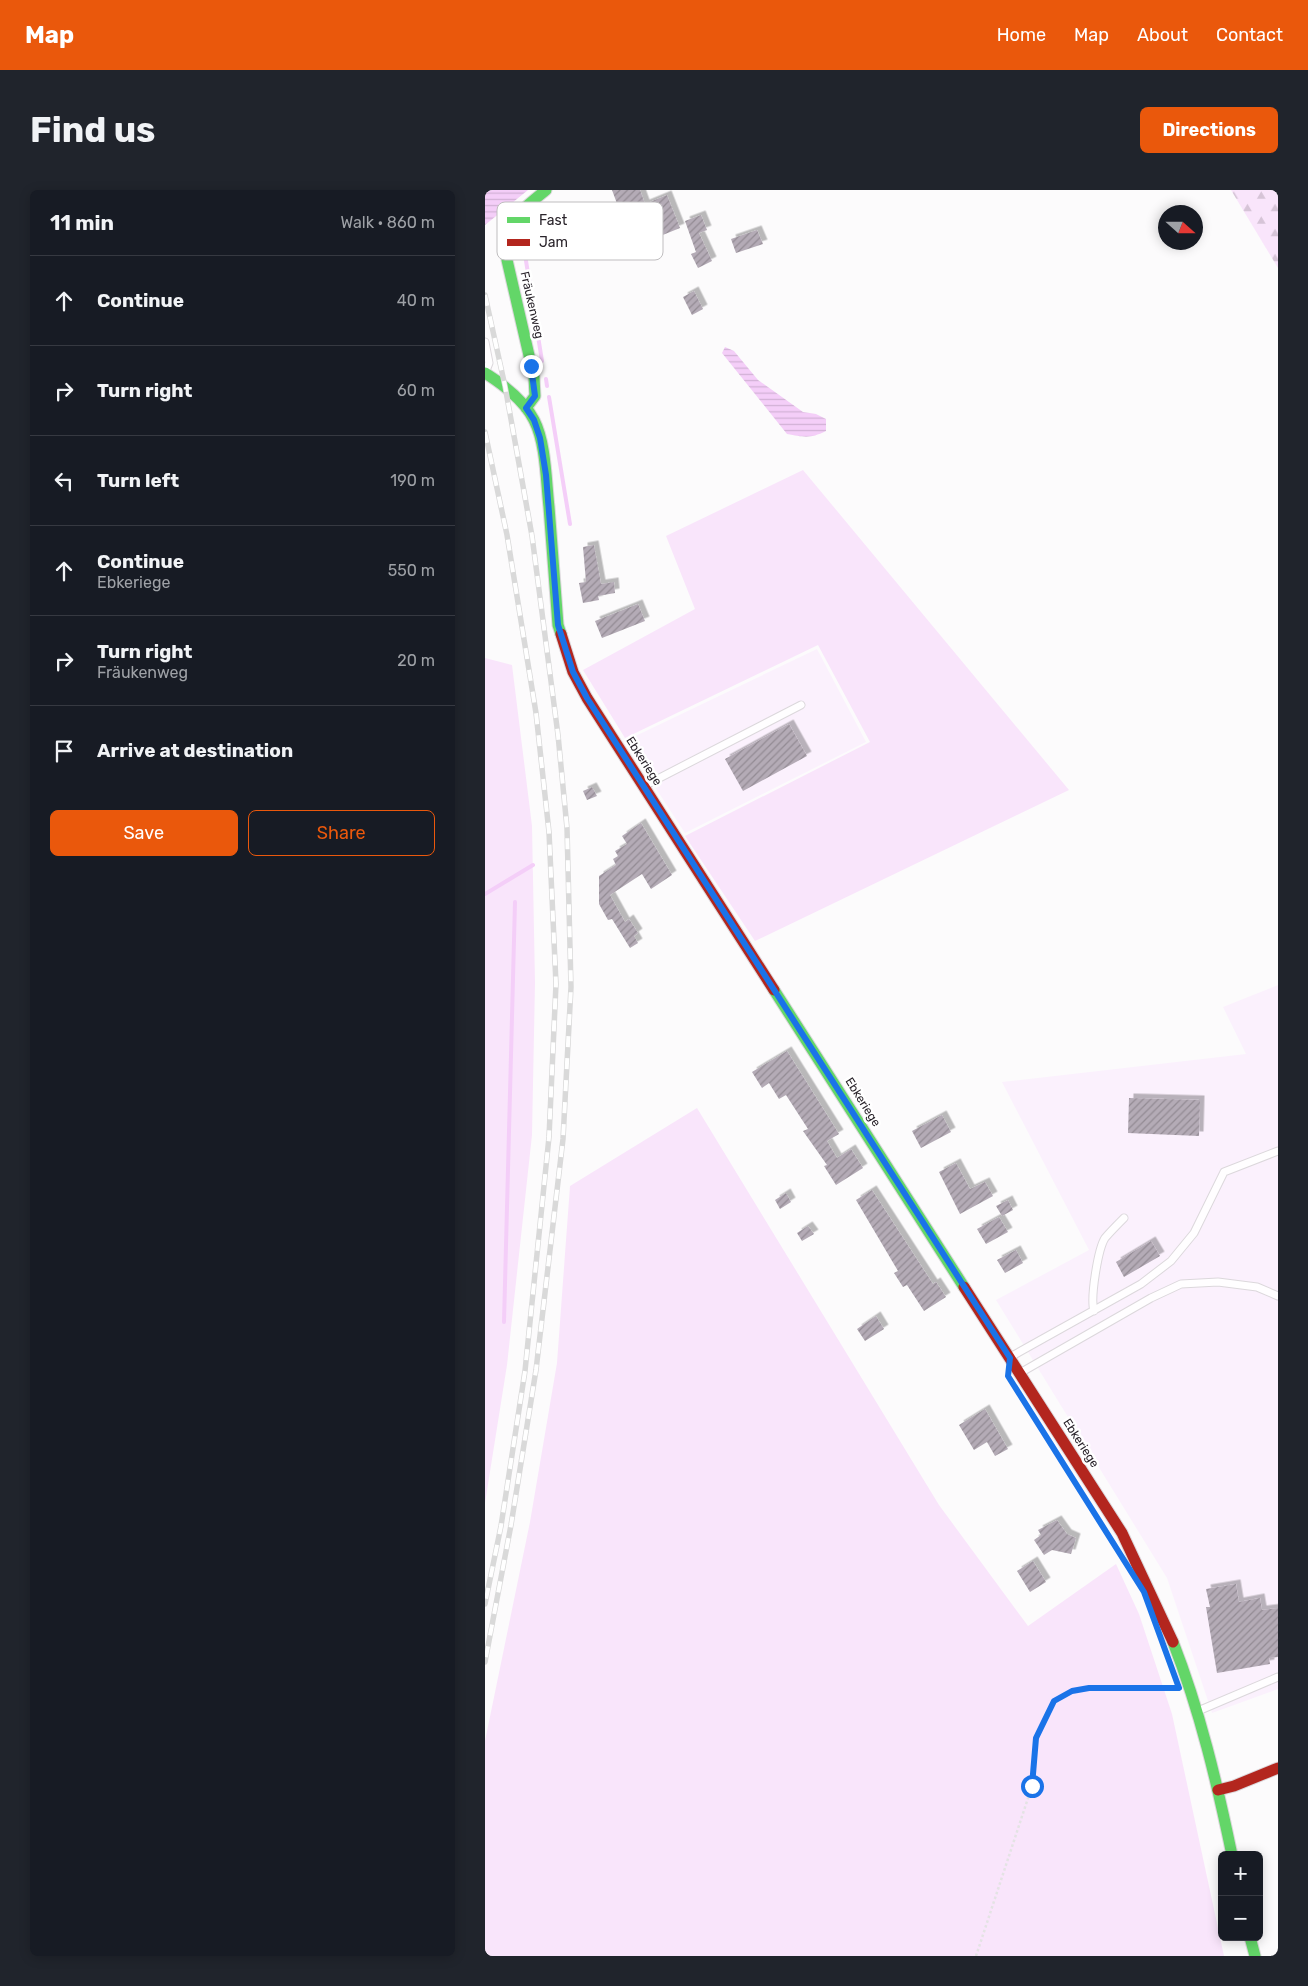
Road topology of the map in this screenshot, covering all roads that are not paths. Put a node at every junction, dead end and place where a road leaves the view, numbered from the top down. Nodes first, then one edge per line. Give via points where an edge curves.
1 (546, 190) edge
2 (532, 202) edge
3 (507, 260) edge
4 (485, 342) edge
5 (485, 373) edge
6 (526, 408) junction
7 (801, 705) dead end
8 (644, 786) junction
9 (1278, 1151) edge
10 (1124, 1218) dead end
11 (1278, 1296) edge
12 (1094, 1310) junction
13 (1010, 1358) junction
14 (1020, 1373) junction
15 (1278, 1677) edge
16 (1197, 1711) junction
17 (1278, 1768) edge
18 (1218, 1790) junction
19 (1231, 1851) edge
20 (1252, 1941) edge
21 (1255, 1956) edge

1 - 2 street, Fräukenweg
3 - 6 street, Fräukenweg via 534,377 535,396
4 - 5 lane via 489,363
5 - 6 street, Ebkeriege via 505,386
6 - 8 street, Ebkeriege via 540,438 546,475 558,625 565,651 587,698
7 - 8 lane
8 - 13 street, Ebkeriege
9 - 12 lane via 1225,1172 1194,1233 1171,1261 1141,1284
10 - 12 lane via 1104,1239 1096,1270
11 - 14 lane via 1257,1287 1181,1284
12 - 13 lane
13 - 14 street, Ebkeriege
14 - 16 street, Ebkeriege via 1122,1533 1177,1651
15 - 16 lane
16 - 18 street, Ebkeriege
17 - 18 street
18 - 19 street, Ebkeriege
20 - 21 street

